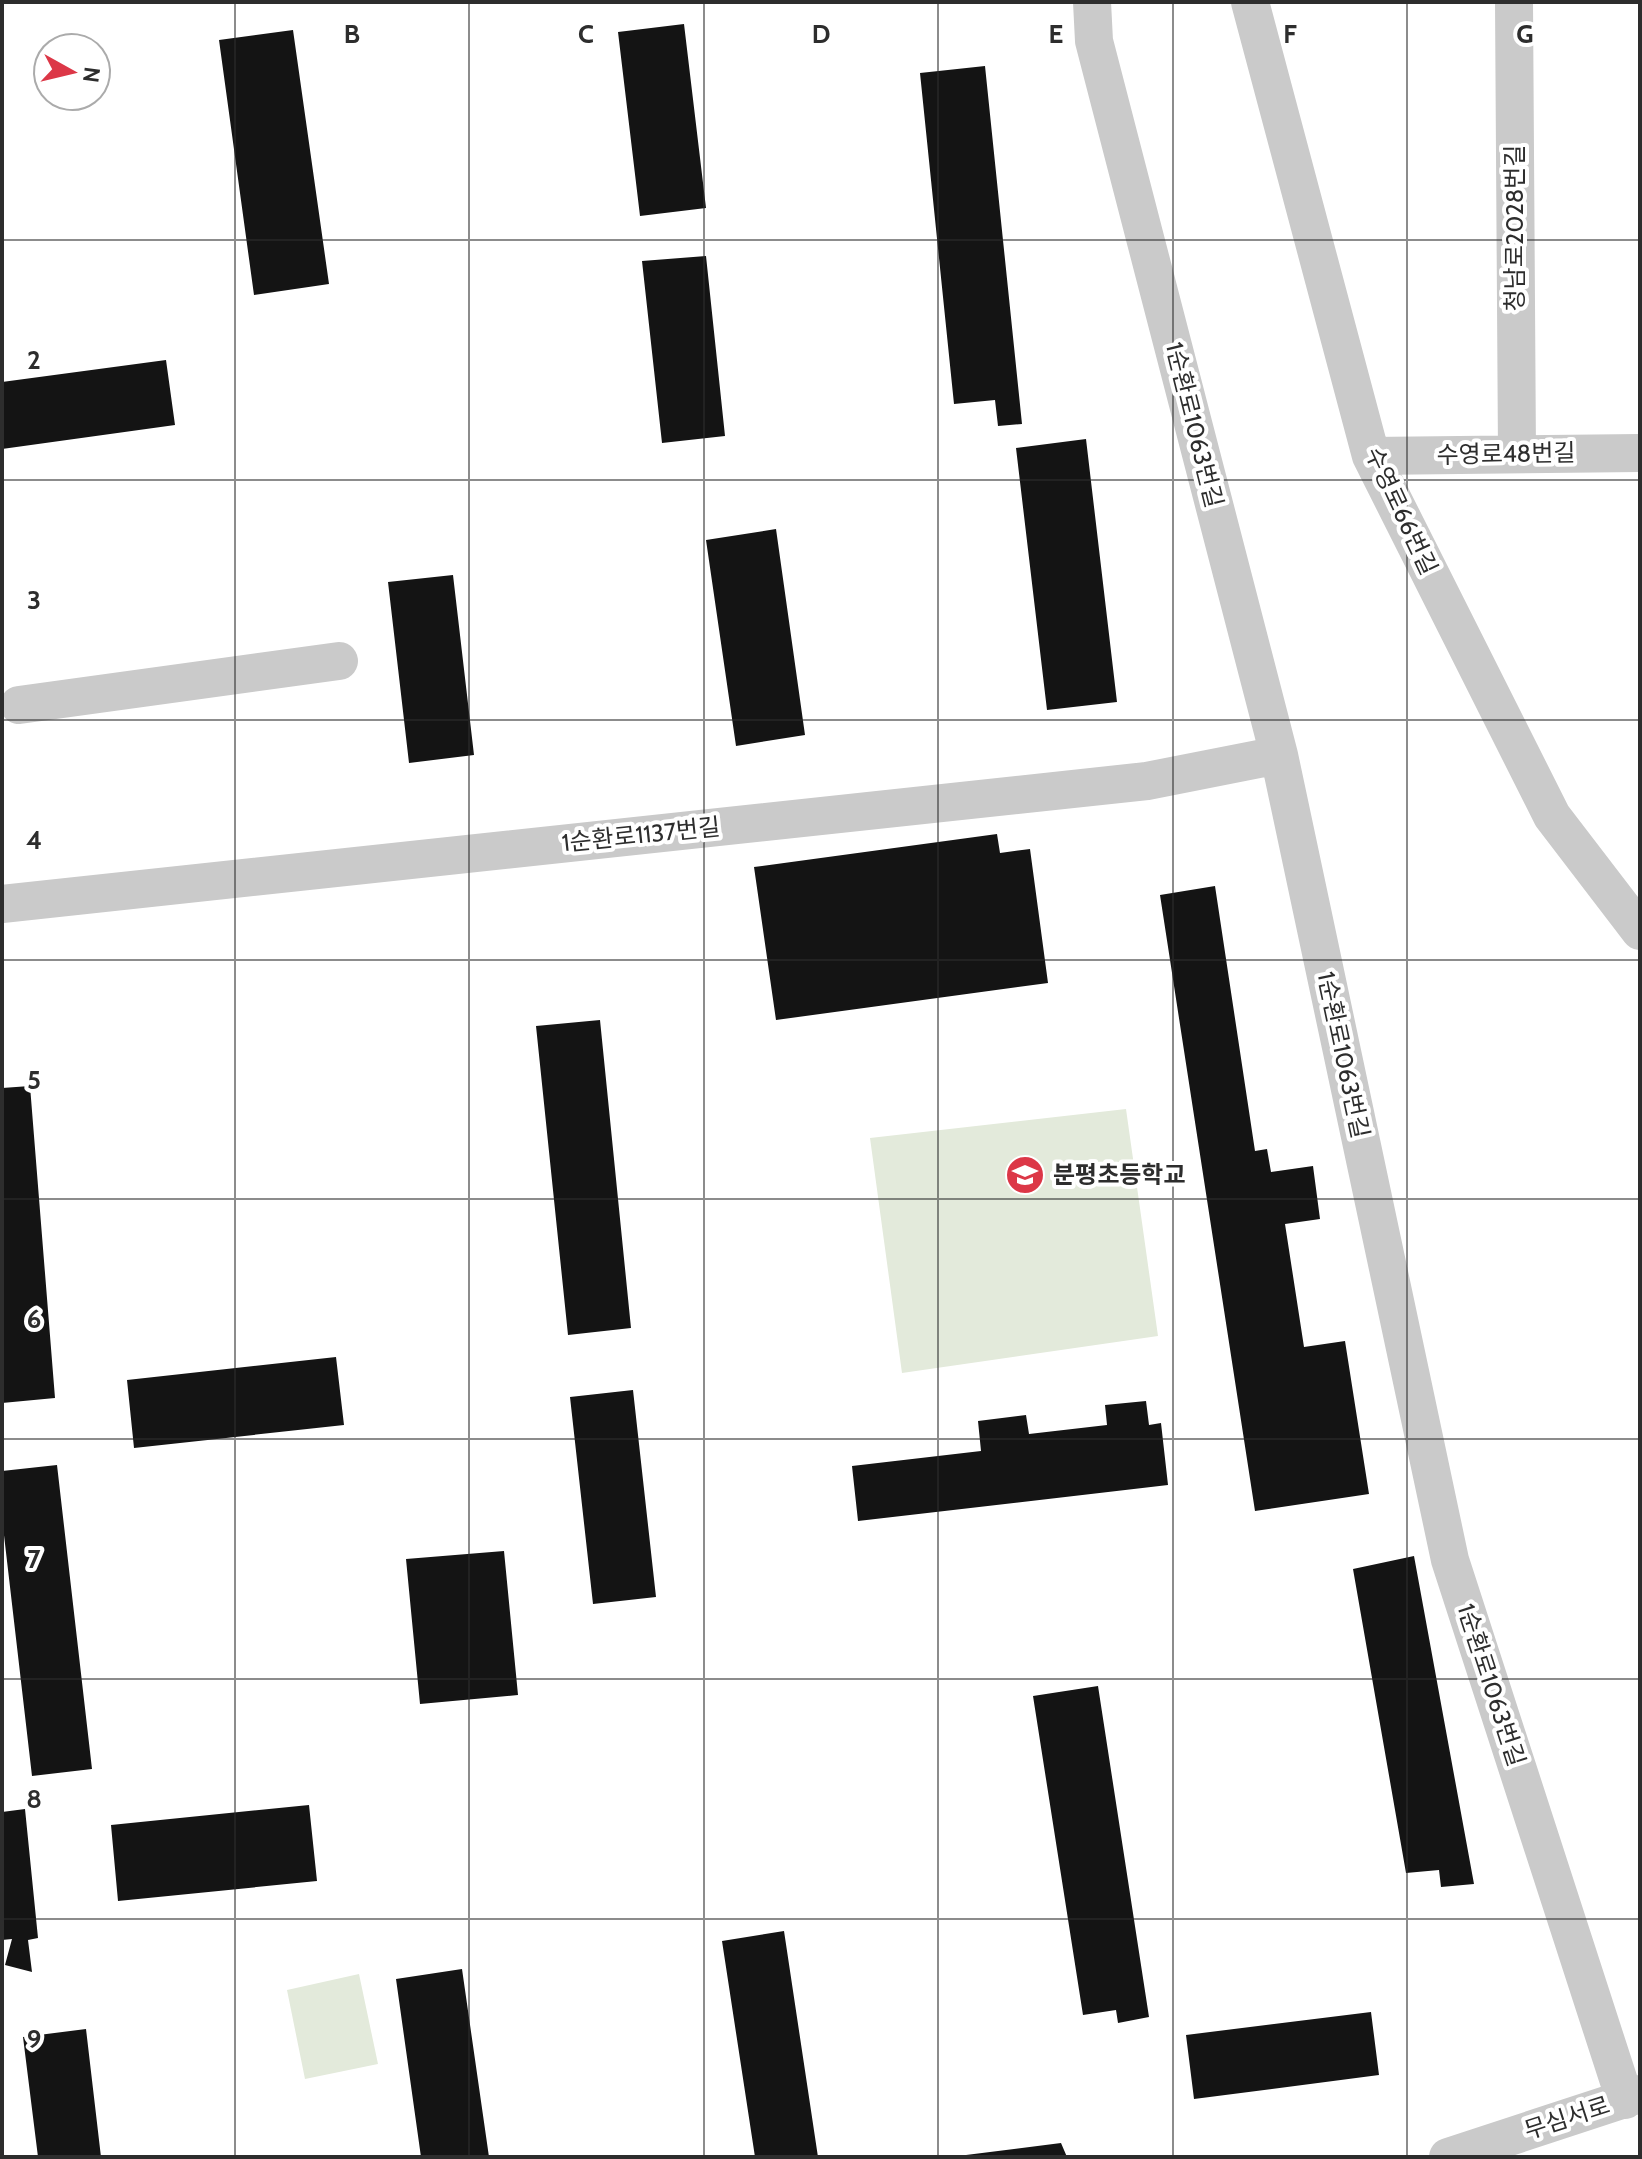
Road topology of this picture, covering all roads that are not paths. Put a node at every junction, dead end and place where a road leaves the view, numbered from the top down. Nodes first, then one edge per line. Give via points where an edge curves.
1 (1092, 2) edge
2 (1250, 2) edge
3 (1514, 2) edge
4 (1640, 453) edge
5 (1517, 454) junction
6 (1371, 456) junction
7 (339, 661) dead end
8 (19, 705) dead end
9 (1279, 755) junction
10 (2, 904) edge
11 (1640, 931) edge
12 (1633, 2097) edge
13 (1448, 2157) edge

1 - 9 street, 1순환로1063번길 via 1094,41
2 - 6 street, 수영로66번길
3 - 5 street, 청남로2028번길
4 - 5 street, 수영로48번길
5 - 6 street, 수영로48번길
6 - 11 street, 수영로66번길 via 1552,816
7 - 8 street
9 - 10 street, 1순환로1137번길 via 1147,781
9 - 12 street, 1순환로1063번길 via 1450,1560
12 - 13 street, 무심서로

